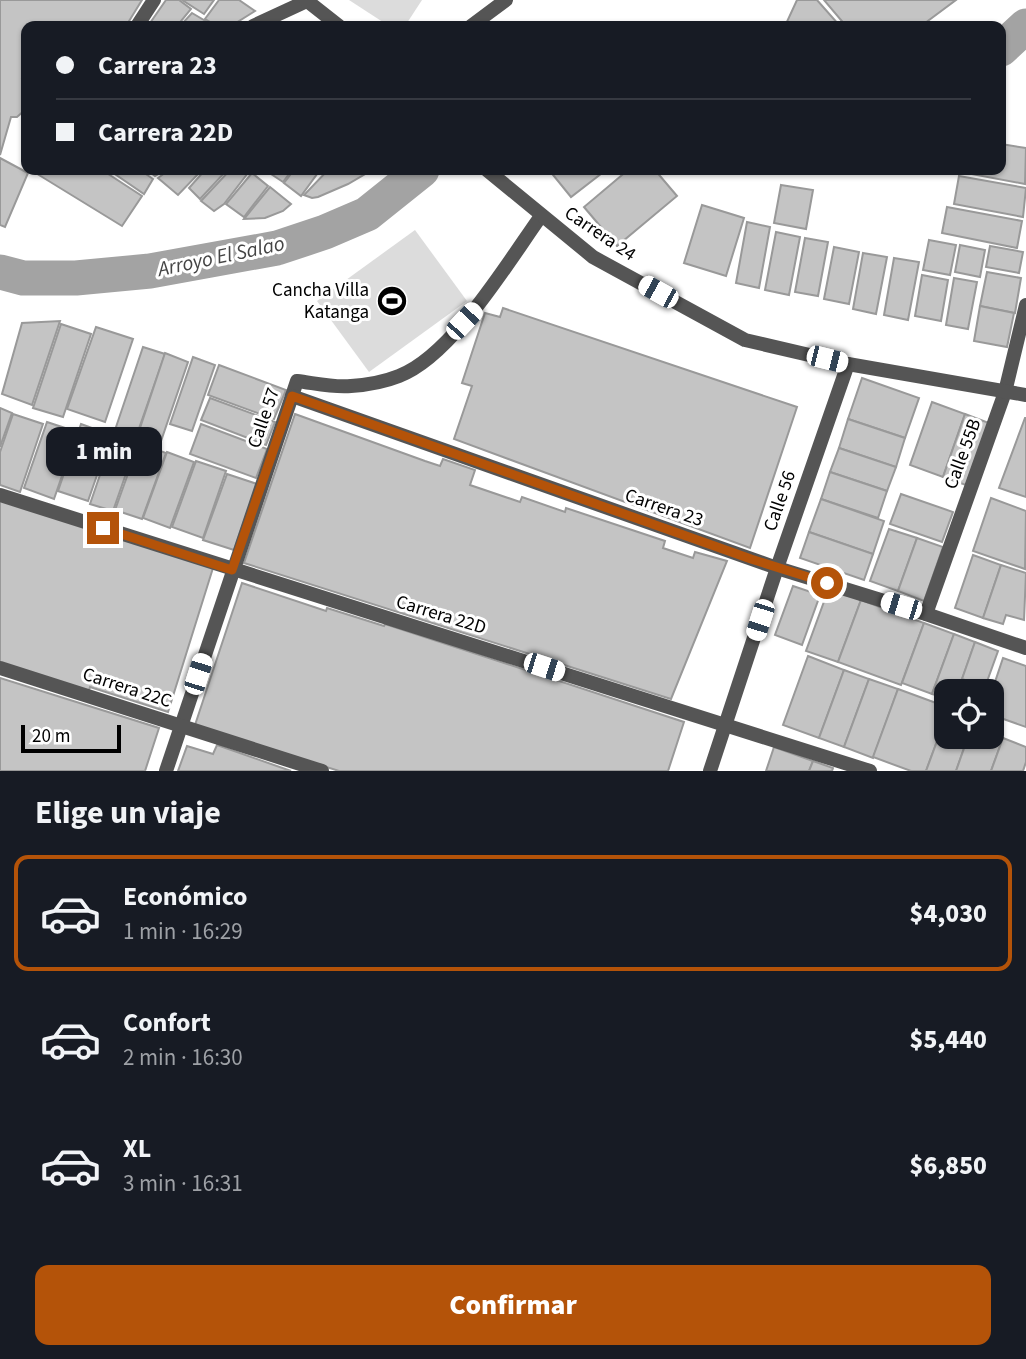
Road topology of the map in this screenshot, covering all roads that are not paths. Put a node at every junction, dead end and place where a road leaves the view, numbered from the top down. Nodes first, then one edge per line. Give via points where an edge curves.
1 (154, 0) edge
2 (306, 0) edge
3 (506, 0) edge
4 (140, 21) edge
5 (263, 21) edge
6 (333, 21) edge
7 (478, 21) edge
8 (493, 175) edge
9 (541, 216) junction
10 (1026, 305) edge
11 (848, 364) junction
12 (1005, 392) junction
13 (1026, 395) edge
14 (292, 396) junction
15 (0, 495) edge
16 (777, 568) junction
17 (232, 570) junction
18 (926, 614) junction
19 (1026, 648) edge
20 (0, 668) edge
21 (725, 724) junction
22 (181, 725) junction
23 (166, 771) edge
24 (322, 771) edge
25 (710, 771) edge
26 (870, 771) edge

1 - 4 street
2 - 5 street
2 - 6 street
3 - 7 street
8 - 9 street, Carrera 24
9 - 11 street, Carrera 24 via 593,257 745,340
9 - 14 street, Calle 57 via 477,308 426,359 400,376 361,385 297,381
10 - 12 street, Calle 55B
11 - 12 street, Carrera 24
11 - 16 street, Calle 56
12 - 13 street, Carrera 24
12 - 18 street, Calle 55B
14 - 16 street, Carrera 23
14 - 17 street, Calle 57
15 - 17 street, Carrera 22D
16 - 18 street, Carrera 23
16 - 21 street, Calle 56
17 - 21 street, Carrera 22D
17 - 22 street, Calle 57
18 - 19 street, Carrera 23
20 - 22 street, Carrera 22C
21 - 25 street, Calle 56
21 - 26 street, Carrera 22D
22 - 23 street, Calle 57
22 - 24 street, Carrera 22C

